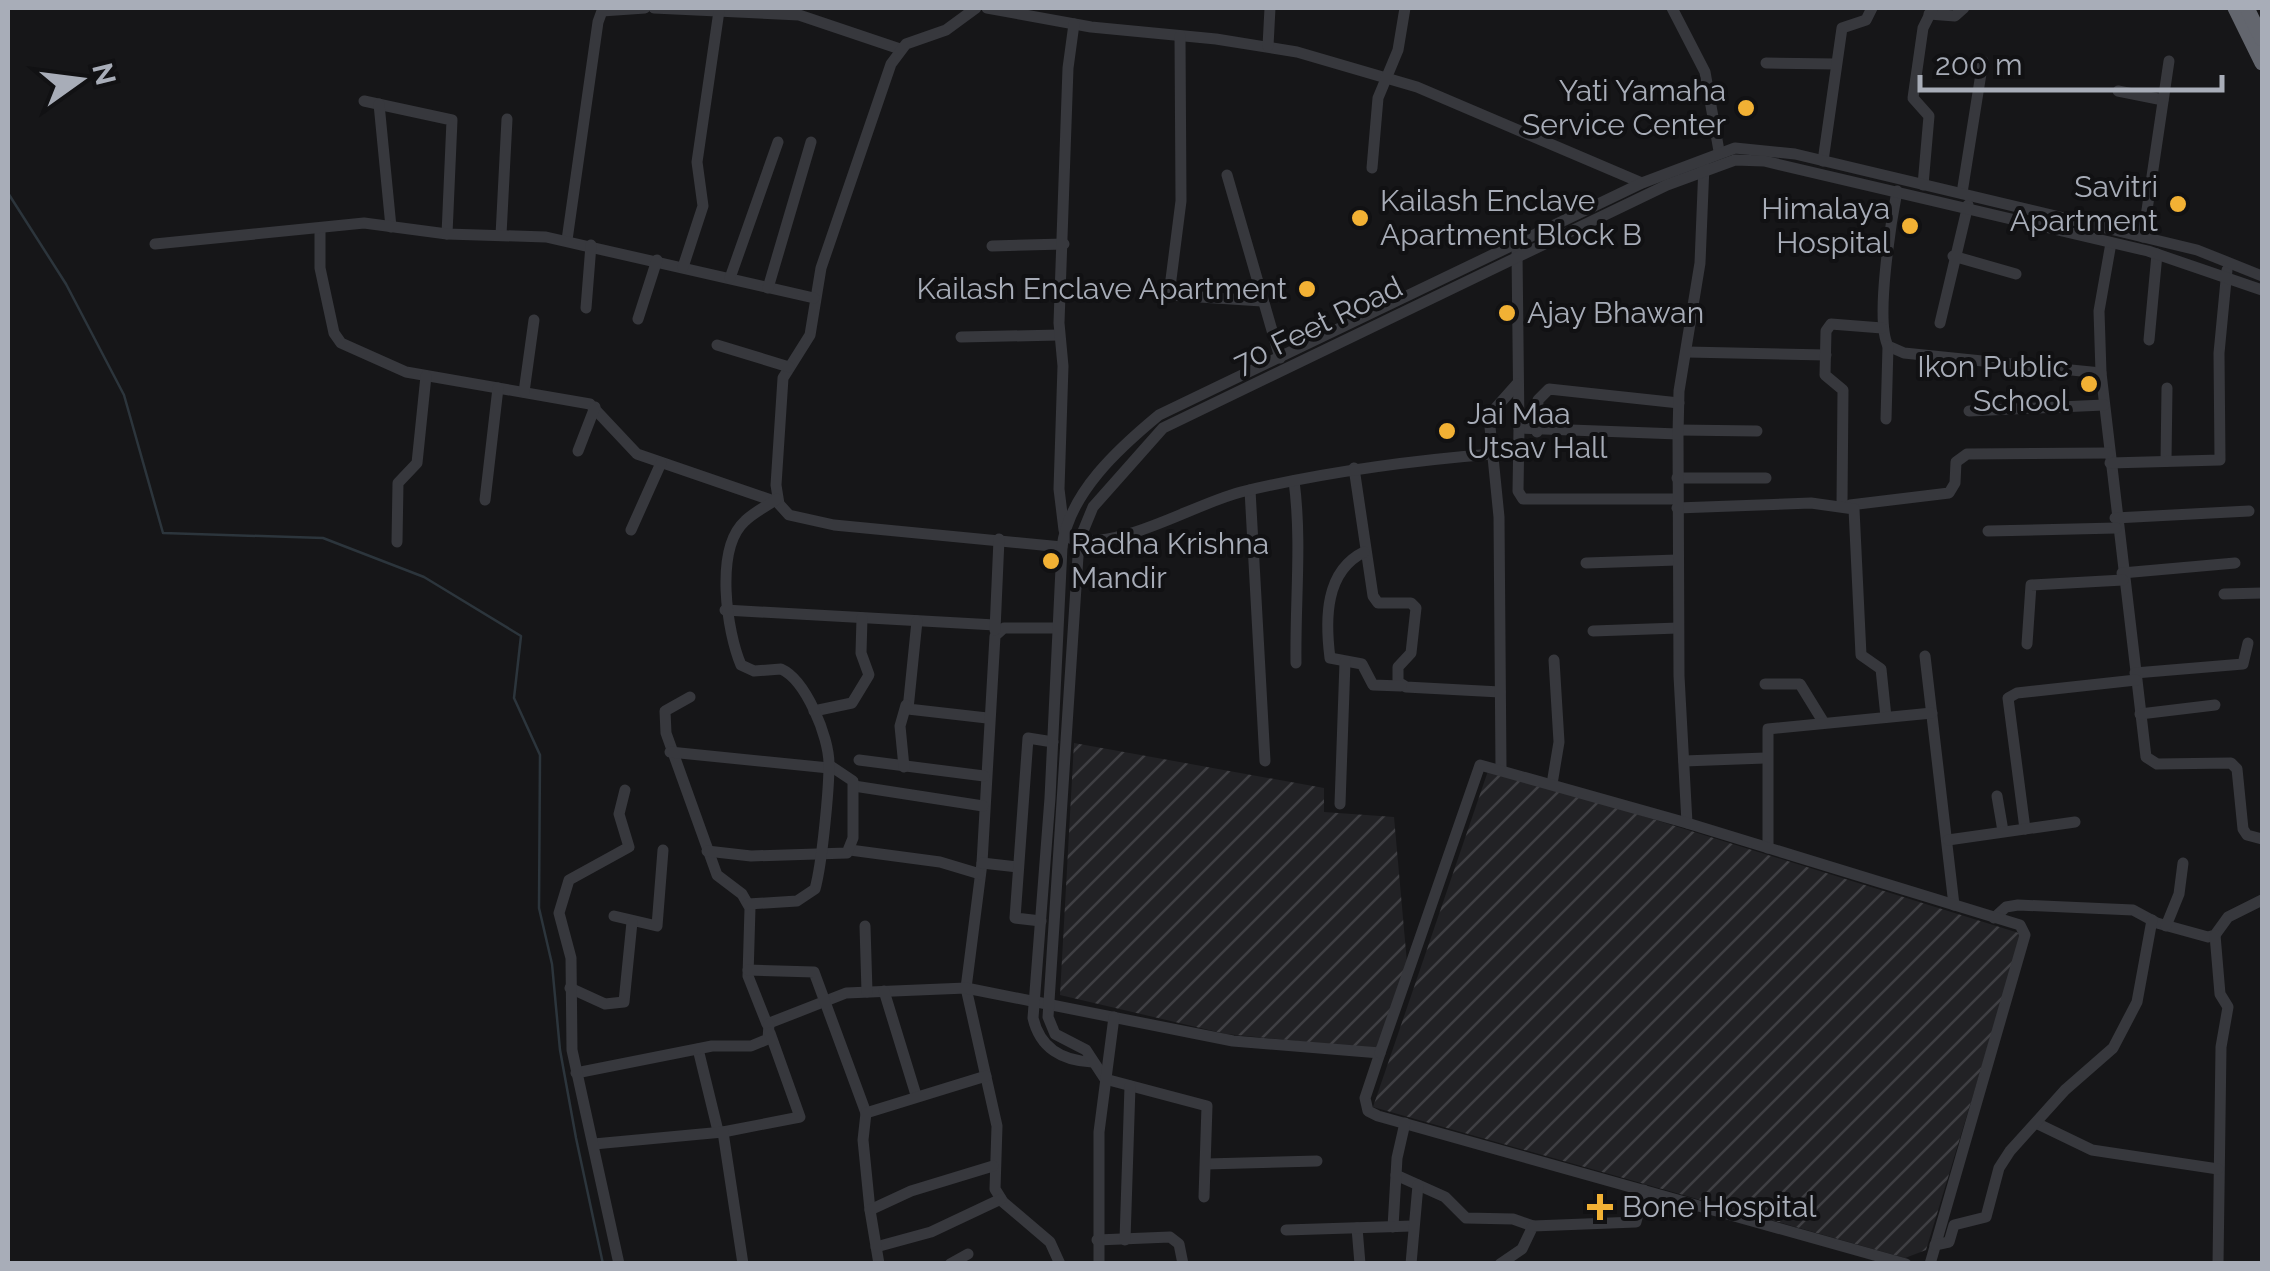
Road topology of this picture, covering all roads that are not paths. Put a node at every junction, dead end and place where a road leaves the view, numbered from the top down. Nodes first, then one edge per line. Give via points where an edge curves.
1 (645, 8) edge
2 (654, 8) edge
3 (972, 8) edge
4 (986, 8) edge
5 (1270, 8) edge
6 (1406, 8) edge
7 (1672, 8) edge
8 (1872, 8) edge
9 (1964, 8) edge
10 (2235, 8) edge
11 (2247, 8) edge
12 (741, 9) edge
13 (1931, 10) edge
14 (719, 11) junction
15 (1074, 24) junction
16 (1180, 36) junction
17 (2262, 38) edge
18 (1268, 46) junction
19 (900, 49) junction
20 (2169, 61) dead end
21 (1983, 62) dead end
22 (1766, 63) dead end
23 (2262, 63) edge
24 (1836, 64) junction
25 (1385, 77) junction
26 (2118, 91) dead end
27 (2164, 100) junction
28 (364, 101) dead end
29 (379, 104) junction
30 (507, 119) dead end
31 (778, 142) dead end
32 (811, 142) dead end
33 (1719, 151) junction
34 (1823, 160) junction
35 (1704, 164) junction
36 (1372, 168) dead end
37 (1866, 170) junction
38 (1227, 174) dead end
39 (1642, 183) junction
40 (1863, 184) junction
41 (1922, 185) junction
42 (1654, 191) junction
43 (1897, 192) junction
44 (1967, 199) junction
45 (390, 227) junction
46 (320, 230) junction
47 (446, 234) junction
48 (501, 235) junction
49 (2144, 237) junction
50 (567, 240) junction
51 (2111, 243) junction
52 (155, 244) dead end
53 (1064, 244) junction
54 (591, 245) junction
55 (992, 246) dead end
56 (1517, 250) junction
57 (2157, 254) junction
58 (1954, 256) junction
59 (657, 260) junction
60 (2228, 262) junction
61 (683, 267) junction
62 (2016, 274) dead end
63 (2226, 276) junction
64 (2262, 276) edge
65 (730, 278) junction
66 (768, 288) junction
67 (2262, 290) edge
68 (814, 298) junction
69 (1262, 301) junction
70 (586, 308) dead end
71 (638, 319) dead end
72 (534, 320) dead end
73 (1940, 324) dead end
74 (1882, 328) junction
75 (1059, 335) junction
76 (961, 338) dead end
77 (2149, 340) dead end
78 (717, 345) dead end
79 (1321, 346) junction
80 (1888, 346) junction
81 (1688, 352) junction
82 (1826, 355) junction
83 (1280, 358) junction
84 (789, 367) junction
85 (2100, 374) junction
86 (426, 376) junction
87 (1518, 384) junction
88 (498, 388) junction
89 (2167, 388) dead end
90 (524, 392) junction
91 (1679, 403) junction
92 (2104, 405) junction
93 (595, 407) junction
94 (1969, 411) dead end
95 (1166, 419) junction
96 (1886, 419) dead end
97 (1519, 428) junction
98 (1757, 431) dead end
99 (1537, 432) junction
100 (1678, 432) junction
101 (578, 451) dead end
102 (1492, 454) junction
103 (2110, 458) junction
104 (2166, 461) junction
105 (661, 463) junction
106 (1354, 468) junction
107 (1677, 478) junction
108 (1766, 478) dead end
109 (1294, 481) junction
110 (1250, 490) junction
111 (485, 500) dead end
112 (776, 500) junction
113 (1677, 503) junction
114 (1846, 504) junction
115 (2249, 511) dead end
116 (2116, 523) junction
117 (631, 530) dead end
118 (1988, 530) dead end
119 (1063, 538) junction
120 (999, 539) junction
121 (1079, 541) junction
122 (397, 542) dead end
123 (1364, 552) junction
124 (1677, 560) junction
125 (1586, 562) dead end
126 (2235, 564) dead end
127 (2122, 576) junction
128 (2262, 593) edge
129 (2224, 594) dead end
130 (725, 610) junction
131 (862, 618) junction
132 (917, 621) junction
133 (1055, 628) junction
134 (1678, 628) junction
135 (995, 630) junction
136 (1593, 631) dead end
137 (2248, 643) dead end
138 (2026, 644) dead end
139 (1925, 656) dead end
140 (1554, 660) dead end
141 (1345, 662) junction
142 (1296, 663) dead end
143 (2136, 677) junction
144 (1764, 684) dead end
145 (1402, 686) junction
146 (1500, 692) junction
147 (690, 697) dead end
148 (2214, 705) dead end
149 (906, 706) junction
150 (814, 711) junction
151 (1932, 713) junction
152 (2140, 714) junction
153 (987, 718) junction
154 (1886, 718) junction
155 (1824, 723) junction
156 (1053, 742) junction
157 (670, 752) junction
158 (1765, 758) junction
159 (859, 760) dead end
160 (1264, 761) dead end
161 (1684, 762) junction
162 (829, 766) junction
163 (904, 767) junction
164 (1502, 768) junction
165 (984, 776) junction
166 (1552, 784) junction
167 (854, 786) junction
168 (625, 790) dead end
169 (1997, 796) dead end
170 (1340, 804) dead end
171 (983, 806) junction
172 (2075, 822) dead end
173 (1688, 823) junction
174 (2024, 828) junction
175 (2003, 831) junction
176 (2262, 838) edge
177 (1948, 840) junction
178 (1768, 848) junction
179 (664, 850) dead end
180 (850, 850) junction
181 (708, 851) junction
182 (820, 853) junction
183 (2183, 863) dead end
184 (1018, 866) junction
185 (981, 869) junction
186 (2262, 900) edge
187 (748, 904) junction
188 (1954, 905) junction
189 (614, 916) dead end
190 (1994, 918) junction
191 (2152, 920) junction
192 (632, 922) junction
193 (1041, 922) junction
194 (864, 926) dead end
195 (2166, 926) junction
196 (2215, 935) junction
197 (748, 970) junction
198 (570, 988) junction
199 (966, 988) junction
200 (884, 991) junction
201 (866, 992) junction
202 (823, 1000) junction
203 (1041, 1002) junction
204 (1114, 1017) junction
205 (769, 1028) junction
206 (698, 1049) junction
207 (1380, 1053) junction
208 (576, 1073) junction
209 (986, 1076) junction
210 (1104, 1079) junction
211 (1130, 1086) junction
212 (916, 1095) junction
213 (866, 1113) junction
214 (1404, 1123) junction
215 (2036, 1123) junction
216 (720, 1132) junction
217 (594, 1144) junction
218 (1317, 1161) dead end
219 (1206, 1164) junction
220 (992, 1166) junction
221 (2218, 1169) junction
222 (1396, 1174) junction
223 (1418, 1185) junction
224 (1644, 1190) junction
225 (1204, 1196) dead end
226 (1001, 1199) junction
227 (870, 1210) junction
228 (1412, 1226) junction
229 (1532, 1226) junction
230 (1393, 1227) junction
231 (1357, 1228) junction
232 (1286, 1230) dead end
233 (1097, 1240) junction
234 (1125, 1240) junction
235 (1936, 1245) junction
236 (876, 1247) junction
237 (968, 1254) dead end
238 (1897, 1262) edge
239 (619, 1264) edge
240 (743, 1264) edge
241 (880, 1264) edge
242 (950, 1264) edge
243 (1060, 1264) edge
244 (1099, 1264) edge
245 (1183, 1264) edge
246 (1360, 1264) edge
247 (1411, 1264) edge
248 (1500, 1264) edge
249 (1930, 1264) edge
250 (2218, 1264) edge

1 - 50 street via 602,11 598,22
2 - 14 street
3 - 19 street via 946,30
4 - 15 street
5 - 18 street
6 - 25 street
7 - 33 street via 1705,72
8 - 24 street via 1866,20 1842,28
9 - 13 street via 1956,16
10 - 23 highway
11 - 17 highway
12 - 14 street
12 - 19 street via 810,17
13 - 41 street via 1913,98 1929,116
14 - 61 street via 697,162 703,206
15 - 16 street
15 - 53 street
16 - 18 street
16 - 69 street via 1181,201 1168,295
18 - 25 street
19 - 68 street
20 - 27 street
21 - 44 street
22 - 24 street
24 - 34 street
25 - 36 street
25 - 39 street
26 - 27 street
27 - 49 street
28 - 29 street
29 - 45 street
29 - 47 street via 452,120
30 - 48 street
31 - 65 street
32 - 66 street
33 - 34 street, 70 Feet Road via 1761,147
33 - 35 street, 70 Feet Road
34 - 37 street, 70 Feet Road
35 - 39 street, 70 Feet Road
35 - 40 street, 70 Feet Road via 1757,160
35 - 42 street, 70 Feet Road
35 - 81 street
37 - 40 street
37 - 41 street, 70 Feet Road
38 - 69 street
39 - 42 street
39 - 56 street, 70 Feet Road
40 - 43 street, 70 Feet Road
41 - 44 street, 70 Feet Road
42 - 56 street, 70 Feet Road
43 - 44 street, 70 Feet Road
43 - 74 street
44 - 49 street, 70 Feet Road
44 - 51 street, 70 Feet Road
44 - 58 street
45 - 46 street
45 - 47 street
46 - 52 street
46 - 86 street via 320,268 337,339
47 - 48 street
48 - 50 street
49 - 60 street, 70 Feet Road
50 - 54 street
51 - 57 street, 70 Feet Road
51 - 85 street via 2099,311
53 - 55 street
53 - 75 street
54 - 59 street
54 - 70 street
56 - 79 street, 70 Feet Road
56 - 87 street
57 - 63 street, 70 Feet Road
57 - 77 street
58 - 62 street
58 - 73 street
59 - 61 street
59 - 71 street
60 - 63 street
60 - 64 street, 70 Feet Road
61 - 65 street
63 - 67 street, 70 Feet Road
63 - 104 street via 2220,460
65 - 66 street
66 - 68 street
68 - 84 street via 807,344
69 - 83 street
72 - 90 street
74 - 80 street
74 - 82 street via 1831,324
75 - 76 street
75 - 119 street
78 - 84 street
79 - 83 street, 70 Feet Road
79 - 95 street, 70 Feet Road
80 - 85 street
80 - 96 street
81 - 82 street
81 - 91 street
82 - 114 street via 1827,378 1843,390
83 - 95 street, 70 Feet Road
84 - 112 street
85 - 92 street
86 - 88 street
86 - 122 street via 417,463 398,483
87 - 97 street
87 - 102 street via 1492,411
88 - 90 street
88 - 111 street
89 - 104 street
90 - 93 street
91 - 99 street via 1550,389 1538,400
91 - 100 street
92 - 94 street
92 - 103 street
93 - 101 street
93 - 105 street via 632,451
95 - 119 street, 70 Feet Road via 1106,464
95 - 121 street, 70 Feet Road via 1093,507
97 - 99 street
97 - 113 street via 1523,498
98 - 100 street
99 - 100 street
100 - 107 street
102 - 106 street
102 - 146 street
103 - 104 street
103 - 114 street via 1967,454 1956,462 1949,493
103 - 116 street
105 - 112 street
105 - 117 street
106 - 109 street
106 - 123 street
107 - 108 street
107 - 113 street
109 - 110 street
109 - 142 street via 1301,531
110 - 121 street via 1119,537
110 - 160 street
112 - 120 street via 789,515 834,525
112 - 130 street via 738,532
113 - 114 street
113 - 124 street
114 - 154 street via 1855,516 1861,655 1881,669
115 - 116 street
116 - 118 street
116 - 127 street
119 - 120 street
119 - 121 street
119 - 133 street, 70 Feet Road
120 - 135 street
121 - 203 street, 70 Feet Road
123 - 141 street via 1340,569 1332,587 1330,658
123 - 145 street via 1376,600 1416,608 1411,653 1396,673
124 - 125 street
124 - 134 street
126 - 127 street
127 - 138 street via 2031,585
127 - 143 street
128 - 129 street
130 - 131 street
130 - 150 street via 740,665 786,670
131 - 132 street
131 - 150 street via 861,653 870,675 852,703
132 - 135 street
132 - 149 street
133 - 135 street
133 - 156 street, 70 Feet Road
134 - 136 street
134 - 161 street
135 - 153 street
137 - 143 street via 2243,664
139 - 151 street
140 - 166 street via 1560,742
141 - 145 street via 1362,664 1372,685
141 - 170 street
143 - 152 street
143 - 174 street via 2008,698
144 - 155 street via 1800,684
145 - 146 street
146 - 164 street
147 - 157 street via 663,713
148 - 152 street
149 - 153 street
149 - 163 street via 900,726
150 - 162 street
151 - 154 street
151 - 177 street
152 - 176 street via 2149,762 2231,763 2243,828
153 - 165 street
154 - 155 street
155 - 158 street via 1768,729
156 - 184 street via 1028,738
156 - 193 street, 70 Feet Road
157 - 162 street
157 - 181 street
158 - 161 street
158 - 178 street
159 - 163 street
161 - 173 street
162 - 167 street via 850,775
162 - 182 street
163 - 165 street
164 - 166 street
164 - 207 street via 1476,768
165 - 171 street
166 - 173 street
167 - 171 street
167 - 180 street
168 - 198 street via 619,814 630,838 627,850 572,878 560,904
169 - 175 street
171 - 185 street
172 - 174 street
173 - 178 street
174 - 175 street
175 - 177 street
177 - 188 street
178 - 188 street
179 - 192 street via 657,926
180 - 182 street
180 - 185 street
181 - 182 street
181 - 187 street via 717,874
182 - 187 street via 811,894 788,903
183 - 195 street
184 - 185 street
184 - 193 street via 1015,918
185 - 199 street
186 - 196 street via 2228,917
187 - 197 street
188 - 190 street
189 - 192 street
190 - 191 street via 2018,905 2133,910
190 - 235 street via 2025,934
191 - 195 street
191 - 215 street via 2137,1002 2113,1048
192 - 198 street via 624,1002 605,1004
193 - 203 street, 70 Feet Road
194 - 201 street
195 - 196 street
196 - 221 street via 2220,994 2228,1007
197 - 202 street via 814,972
197 - 205 street
198 - 208 street
199 - 200 street
199 - 203 street
199 - 209 street
200 - 201 street
200 - 212 street
201 - 202 street
202 - 205 street
202 - 213 street
203 - 204 street
203 - 210 street via 1051,1030 1086,1050
204 - 207 street via 1233,1041
204 - 210 street
205 - 206 street via 765,1041 751,1046
205 - 216 street via 800,1117
206 - 208 street
206 - 216 street
207 - 214 street via 1365,1106
208 - 217 street
209 - 212 street
209 - 220 street via 997,1126
210 - 211 street
210 - 233 street
211 - 219 street via 1207,1106
211 - 234 street
212 - 213 street
213 - 227 street
214 - 222 street
214 - 224 street
215 - 221 street via 2082,1147
215 - 235 street via 1998,1168 1986,1217 1954,1225 1949,1242
216 - 217 street
216 - 240 street
217 - 239 street
218 - 219 street
219 - 225 street
220 - 226 street
220 - 227 street
221 - 250 street
222 - 223 street
222 - 230 street
223 - 228 street
223 - 229 street via 1445,1197 1466,1218
224 - 229 street via 1641,1215 1628,1224
224 - 238 street
226 - 236 street via 931,1232
226 - 243 street via 1050,1242
227 - 236 street
228 - 230 street
228 - 247 street
229 - 248 street via 1522,1249
230 - 231 street
231 - 232 street
231 - 246 street
233 - 234 street
233 - 244 street
234 - 245 street via 1176,1239
235 - 249 street
236 - 241 street
237 - 242 street

